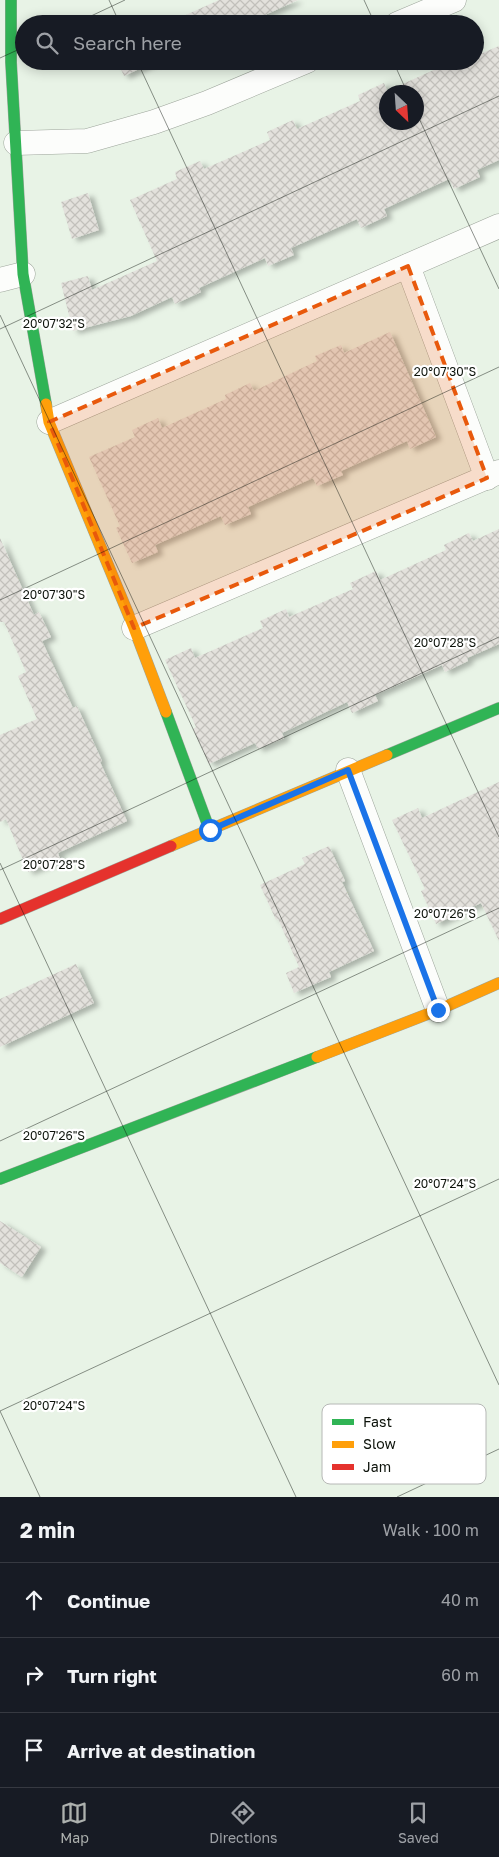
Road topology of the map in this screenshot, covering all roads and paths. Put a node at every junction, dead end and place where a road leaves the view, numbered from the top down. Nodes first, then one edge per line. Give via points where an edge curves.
1 (11, 0) edge
2 (454, 0) edge
3 (418, 15) edge
4 (286, 70) edge
5 (16, 142) junction
6 (499, 226) edge
7 (408, 266) junction
8 (23, 274) junction
9 (0, 280) edge
10 (49, 422) junction
11 (493, 475) edge
12 (134, 628) junction
13 (499, 708) edge
14 (348, 770) junction
15 (210, 830) junction
16 (0, 918) edge
17 (499, 983) edge
18 (438, 1010) junction
19 (0, 1179) edge

1 - 5 street
2 - 3 street
4 - 5 street via 154,122 87,141
5 - 8 street
6 - 7 street
7 - 10 street
7 - 11 street
8 - 9 street
8 - 10 street
10 - 12 street
11 - 12 street
12 - 15 street
13 - 14 street
14 - 15 street
14 - 18 street
15 - 16 street
17 - 18 street
18 - 19 street

